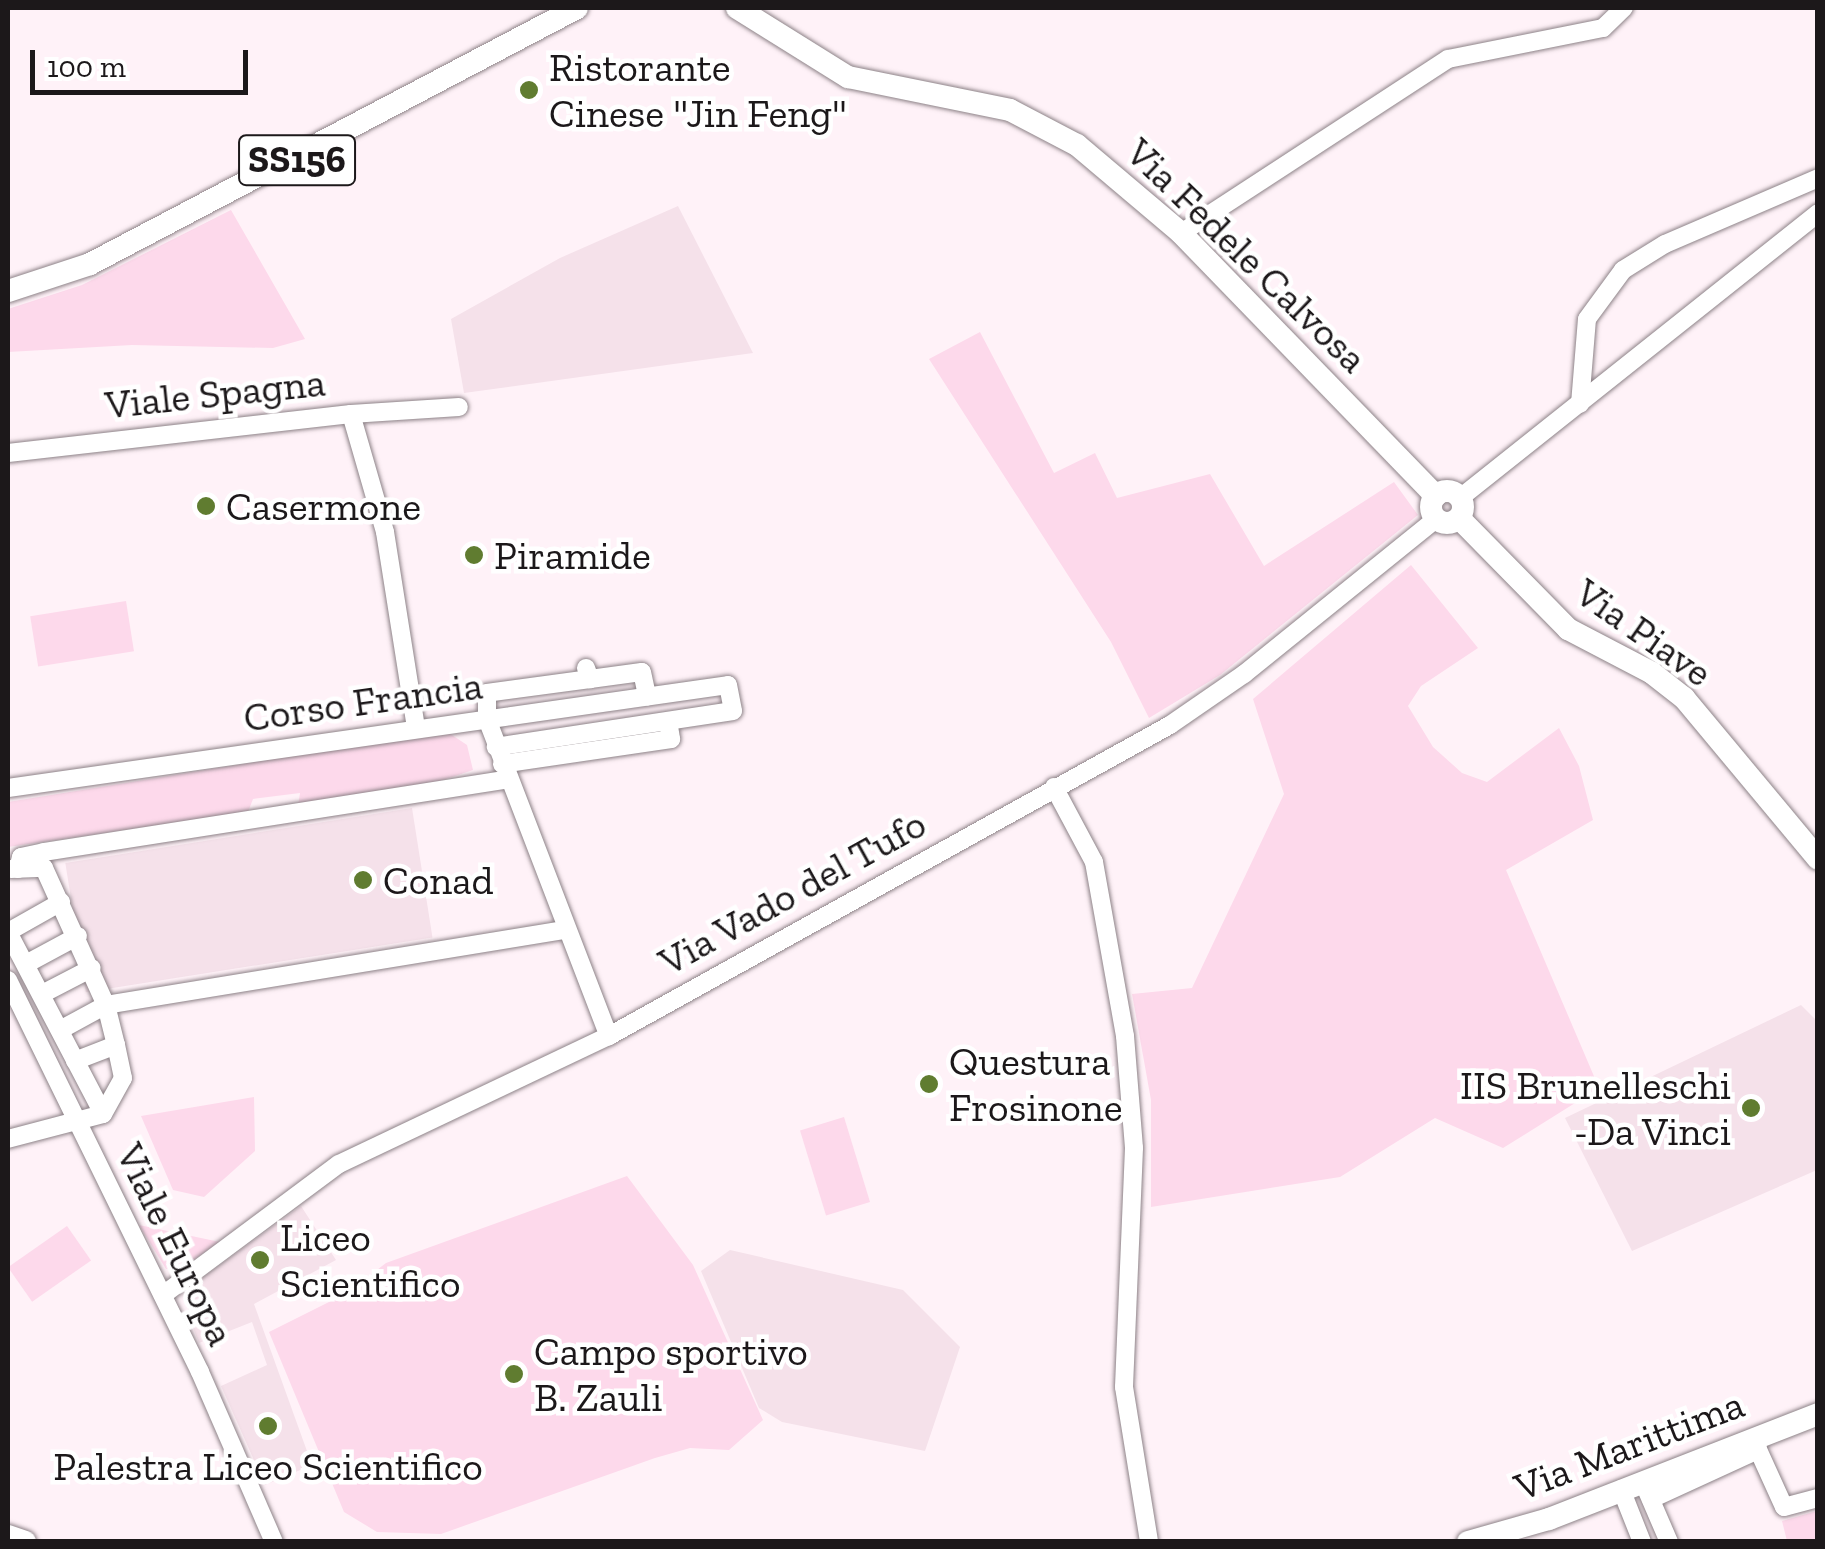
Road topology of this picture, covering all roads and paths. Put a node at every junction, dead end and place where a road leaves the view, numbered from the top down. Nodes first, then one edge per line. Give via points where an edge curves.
1 (577, 8) edge
2 (738, 8) edge
3 (1624, 8) edge
4 (755, 14) edge
5 (1818, 178) edge
6 (1818, 213) edge
7 (1181, 233) junction
8 (8, 291) edge
9 (1580, 404) junction
10 (460, 406) dead end
11 (351, 414) junction
12 (8, 453) edge
13 (1448, 508) junction
14 (648, 696) junction
15 (487, 719) junction
16 (416, 727) junction
17 (502, 763) junction
18 (1054, 786) junction
19 (8, 788) edge
20 (1818, 859) edge
21 (13, 869) edge
22 (61, 902) junction
23 (566, 930) junction
24 (8, 932) edge
25 (78, 936) junction
26 (26, 964) junction
27 (92, 968) junction
28 (8, 980) edge
29 (42, 994) junction
30 (106, 1005) junction
31 (60, 1030) junction
32 (609, 1036) junction
33 (116, 1046) junction
34 (75, 1061) junction
35 (103, 1114) junction
36 (78, 1125) junction
37 (8, 1139) edge
38 (162, 1295) junction
39 (1818, 1414) edge
40 (1755, 1443) junction
41 (1638, 1489) junction
42 (1818, 1498) edge
43 (8, 1536) edge
44 (25, 1542) edge
45 (274, 1542) edge
46 (1149, 1542) edge
47 (1468, 1542) edge
48 (1642, 1542) edge
49 (1669, 1542) edge

1 - 8 main road, SS156 via 90,264
2 - 4 main road, Via Fedele Calvosa
3 - 7 street via 1603,28 1448,59
4 - 7 main road, Via Fedele Calvosa via 848,77 976,100 1045,126 1119,177
5 - 9 street via 1665,244 1624,270 1587,319
6 - 9 street, Via Vado del Tufo
7 - 13 main road, Via Fedele Calvosa
9 - 13 street, Via Vado del Tufo
10 - 11 street
11 - 12 street, Viale Spagna
11 - 16 street, Viale Spagna via 385,532
13 - 18 street, Via Vado del Tufo via 1244,674 1170,725
13 - 20 main road, Via Piave via 1568,629 1652,673 1684,698
14 - 15 street, Corso Francia
14 - 15 street via 642,672 588,674 486,694
14 - 17 street, Corso Francia via 728,685 733,711
15 - 16 street, Corso Francia
15 - 17 street
16 - 19 street, Corso Francia
17 - 21 street via 44,852 21,857
17 - 23 street
18 - 32 street, Via Vado del Tufo
18 - 46 street via 1094,862 1125,1036 1134,1186 1124,1386
21 - 22 street via 44,868
22 - 24 street
22 - 25 street
23 - 30 street
23 - 32 street
24 - 26 street
25 - 26 street
25 - 27 street
26 - 29 street
27 - 29 street
27 - 30 street
28 - 36 street, Viale Europa
29 - 31 street
30 - 31 street
30 - 33 street
31 - 34 street
32 - 38 street, Via Vado del Tufo via 340,1164
33 - 34 street
33 - 35 street via 124,1078
34 - 35 street
35 - 36 street
36 - 37 street
36 - 38 street, Viale Europa
38 - 45 street, Viale Europa
39 - 40 main road, Via Marittima
40 - 41 main road, Via Marittima
40 - 42 street via 1784,1507
41 - 47 main road, Via Marittima
41 - 48 street
41 - 49 street
43 - 44 main road

